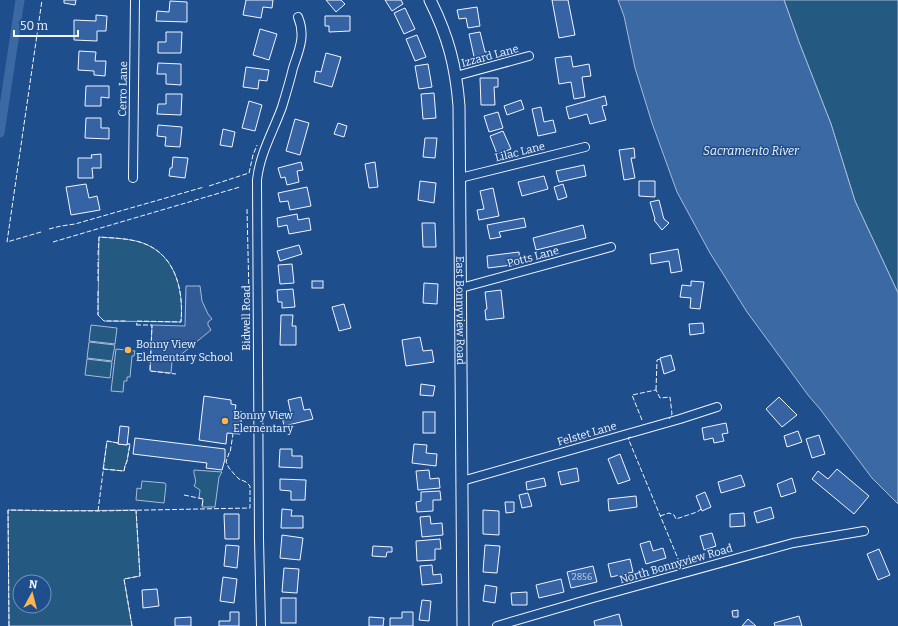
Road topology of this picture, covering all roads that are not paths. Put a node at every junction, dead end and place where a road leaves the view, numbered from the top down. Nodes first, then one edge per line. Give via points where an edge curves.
1 (135, 0) edge
2 (430, 0) edge
3 (298, 17) dead end
4 (530, 56) dead end
5 (456, 76) junction
6 (585, 147) dead end
7 (133, 178) dead end
8 (460, 178) junction
9 (612, 247) dead end
10 (461, 288) junction
11 (717, 408) dead end
12 (462, 481) junction
13 (864, 531) dead end
14 (261, 626) edge
15 (463, 626) edge
16 (497, 626) edge

1 - 7 street, Cerro Lane
2 - 5 street, East Bonnyview Road via 446,38
3 - 14 street, Bidwell Road via 302,29 299,48 282,108 261,157 257,180
4 - 5 street, Izzard Lane
5 - 8 street, East Bonnyview Road
6 - 8 street, Lilac Lane
8 - 10 street, East Bonnyview Road
9 - 10 street, Potts Lane
10 - 12 street, East Bonnyview Road
11 - 12 street, Felstet Lane
12 - 15 street, East Bonnyview Road
13 - 16 street, North Bonnyview Road via 793,543

